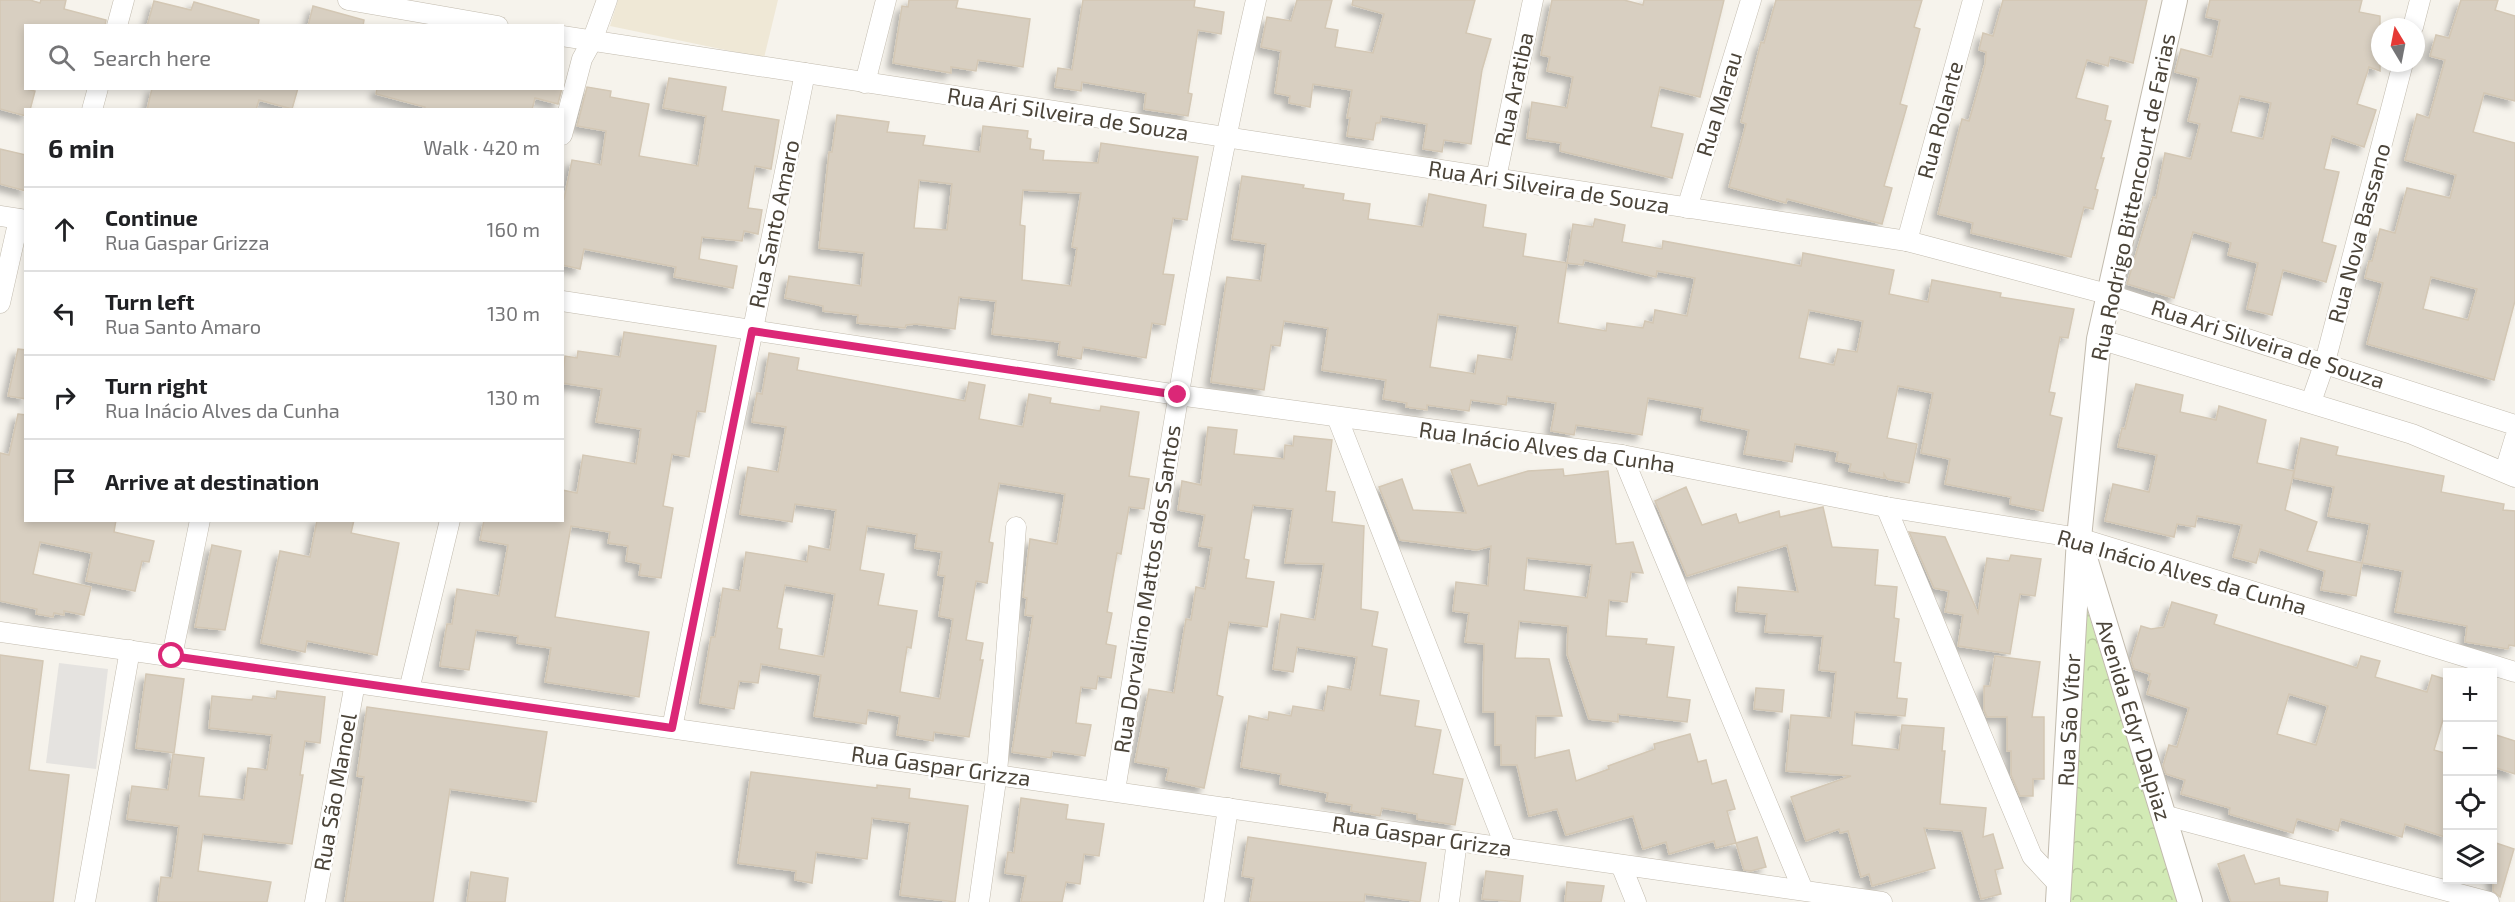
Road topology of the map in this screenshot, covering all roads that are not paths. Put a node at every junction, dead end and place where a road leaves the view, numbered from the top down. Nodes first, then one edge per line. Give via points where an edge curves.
1 (124, 0) edge
2 (348, 0) edge
3 (607, 0) edge
4 (886, 0) edge
5 (1256, 0) edge
6 (1533, 0) edge
7 (1751, 0) edge
8 (1972, 0) edge
9 (2175, 0) edge
10 (2420, 0) edge
11 (2415, 18) edge
12 (118, 24) edge
13 (486, 24) edge
14 (564, 36) edge
15 (592, 41) junction
16 (2401, 72) edge
17 (805, 73) junction
18 (865, 83) junction
19 (97, 90) edge
20 (93, 108) edge
21 (564, 127) edge
22 (1224, 137) junction
23 (1496, 178) junction
24 (1687, 208) junction
25 (15, 218) edge
26 (1907, 241) junction
27 (2107, 294) junction
28 (564, 301) edge
29 (0, 303) edge
30 (752, 331) junction
31 (2099, 339) junction
32 (2325, 362) junction
33 (1178, 395) junction
34 (2311, 402) junction
35 (1337, 417) junction
36 (2515, 424) edge
37 (2515, 438) edge
38 (1622, 455) junction
39 (2510, 474) edge
40 (1886, 507) junction
41 (200, 522) edge
42 (450, 522) edge
43 (1016, 527) dead end
44 (2079, 538) junction
45 (0, 632) edge
46 (130, 650) junction
47 (172, 656) junction
48 (2515, 672) edge
49 (355, 683) junction
50 (409, 690) junction
51 (672, 728) junction
52 (997, 773) junction
53 (1115, 790) junction
54 (1228, 808) junction
55 (2163, 815) junction
56 (1456, 841) junction
57 (1506, 848) junction
58 (1621, 865) junction
59 (1803, 890) junction
60 (2059, 893) edge
61 (85, 902) edge
62 (315, 902) edge
63 (979, 902) edge
64 (1214, 902) edge
65 (1449, 902) edge
66 (1636, 902) edge
67 (1882, 902) edge
68 (2190, 902) edge
69 (2489, 902) edge

1 - 12 street
2 - 13 street
3 - 15 street
4 - 18 street
5 - 22 street, Rua Dorvalino Mattos dos Santos
6 - 23 street, Rua Aratiba
7 - 24 street, Rua Marau
8 - 26 street, Rua Rolante
9 - 27 street, Rua Rodrigo Bittencourt de Farias
10 - 11 street
14 - 15 street, Rua Ari Silveira de Souza
15 - 17 street, Rua Ari Silveira de Souza
15 - 21 street via 582,59
16 - 32 street, Rua Nova Bassano
17 - 18 street, Rua Ari Silveira de Souza
17 - 30 street, Rua Santo Amaro
18 - 22 street, Rua Ari Silveira de Souza
19 - 20 street
22 - 23 street, Rua Ari Silveira de Souza
22 - 33 street, Rua Dorvalino Mattos dos Santos
23 - 24 street, Rua Ari Silveira de Souza
24 - 26 street, Rua Ari Silveira de Souza
25 - 29 street
26 - 27 street, Rua Ari Silveira de Souza
27 - 31 street, Rua Rodrigo Bittencourt de Farias
27 - 32 street, Rua Ari Silveira de Souza
28 - 30 street, Rua Inácio Alves da Cunha
30 - 33 street, Rua Inácio Alves da Cunha
30 - 51 street, Rua Santo Amaro
31 - 34 street, Rua Ari Silveira de Souza
31 - 44 street, Rua Rodrigo Bittencourt de Farias
32 - 34 street, Rua Nova Bassano
32 - 36 street, Rua Ari Silveira de Souza
33 - 35 street, Rua Inácio Alves da Cunha
33 - 53 street, Rua Dorvalino Mattos dos Santos
34 - 39 street, Rua Ari Silveira de Souza via 2412,434
35 - 38 street, Rua Inácio Alves da Cunha
35 - 57 street
37 - 39 street
38 - 40 street, Rua Inácio Alves da Cunha
38 - 59 street
40 - 44 street, Rua Inácio Alves da Cunha
40 - 60 street via 2032,856
41 - 47 street
42 - 50 street
43 - 52 street
44 - 48 street, Rua Inácio Alves da Cunha
44 - 55 street, Avenida Edyr Dalpiaz
44 - 60 street, Rua São Vítor
45 - 46 street, Rua Gaspar Grizza
46 - 47 street, Rua Gaspar Grizza
46 - 61 street
47 - 49 street, Rua Gaspar Grizza
49 - 50 street, Rua Gaspar Grizza
49 - 62 street, Rua São Manoel
50 - 51 street, Rua Gaspar Grizza
51 - 52 street, Rua Gaspar Grizza
52 - 53 street, Rua Gaspar Grizza
52 - 63 street
53 - 54 street, Rua Gaspar Grizza
54 - 56 street, Rua Gaspar Grizza
54 - 64 street
55 - 68 street, Avenida Edyr Dalpiaz
55 - 69 street
56 - 57 street, Rua Gaspar Grizza
56 - 65 street
57 - 58 street, Rua Gaspar Grizza
58 - 59 street, Rua Gaspar Grizza
58 - 66 street
59 - 67 street, Rua Gaspar Grizza

